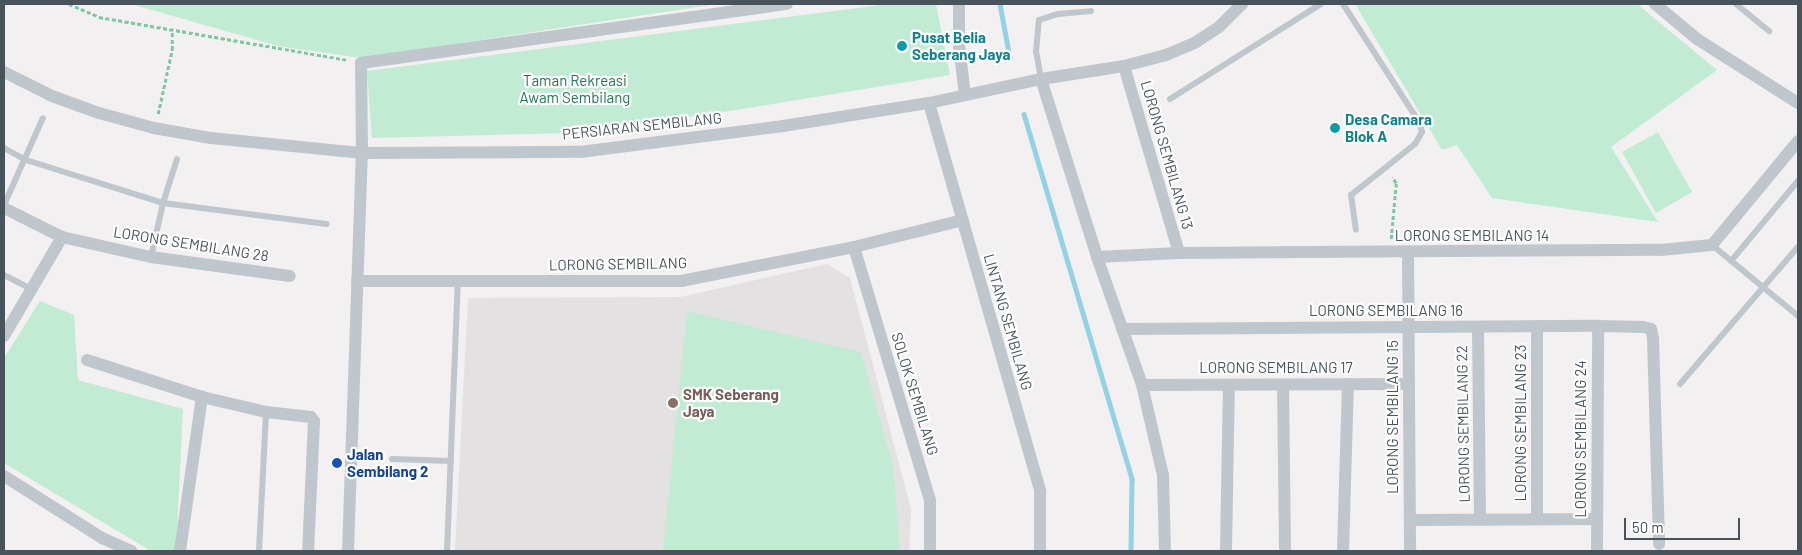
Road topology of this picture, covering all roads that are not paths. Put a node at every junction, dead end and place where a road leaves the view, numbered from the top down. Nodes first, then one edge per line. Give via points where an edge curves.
1 (787, 4) edge
2 (959, 4) edge
3 (1242, 4) edge
4 (1320, 4) edge
5 (1343, 4) edge
6 (1655, 4) edge
7 (1736, 4) edge
8 (1091, 11) dead end
9 (1769, 31) dead end
10 (1124, 66) junction
11 (4, 72) edge
12 (1041, 79) junction
13 (965, 95) junction
14 (1170, 99) dead end
15 (929, 103) junction
16 (1798, 103) edge
17 (43, 118) dead end
18 (1798, 141) edge
19 (4, 148) edge
20 (362, 153) junction
21 (177, 159) dead end
22 (26, 160) junction
23 (1798, 181) edge
24 (163, 203) junction
25 (4, 207) edge
26 (962, 220) junction
27 (327, 224) dead end
28 (1356, 230) dead end
29 (62, 237) junction
30 (1712, 245) junction
31 (854, 247) junction
32 (1798, 247) edge
33 (1408, 252) junction
34 (1179, 254) junction
35 (1097, 256) junction
36 (151, 257) junction
37 (1731, 261) junction
38 (4, 275) edge
39 (290, 276) dead end
40 (357, 282) junction
41 (458, 282) junction
42 (1764, 287) junction
43 (32, 289) junction
44 (1798, 316) edge
45 (1537, 326) junction
46 (1598, 326) junction
47 (1409, 327) junction
48 (1478, 327) junction
49 (1122, 329) junction
50 (4, 336) edge
51 (88, 360) dead end
52 (1283, 384) junction
53 (1348, 384) junction
54 (1409, 384) junction
55 (1680, 384) dead end
56 (1142, 385) junction
57 (1228, 385) junction
58 (202, 397) junction
59 (266, 412) junction
60 (392, 459) dead end
61 (450, 461) junction
62 (4, 476) edge
63 (1537, 519) junction
64 (1598, 519) junction
65 (1410, 520) junction
66 (1480, 520) junction
67 (1659, 544) dead end
68 (131, 551) edge
69 (180, 551) edge
70 (258, 551) edge
71 (308, 551) edge
72 (348, 551) edge
73 (447, 551) edge
74 (930, 551) edge
75 (1040, 551) edge
76 (1165, 551) edge
77 (1226, 551) edge
78 (1285, 551) edge
79 (1343, 551) edge
80 (1410, 551) edge
81 (1597, 551) edge

1 - 20 street via 361,63
2 - 13 street via 959,45
3 - 10 street, PERSIARAN SEMBILANG via 1219,27 1196,42 1166,55
4 - 14 lane
5 - 28 lane via 1419,122 1422,132 1415,144 1351,195
6 - 16 street via 1697,39
7 - 9 lane
8 - 12 lane via 1058,14 1040,20 1036,52
10 - 12 street, PERSIARAN SEMBILANG
10 - 34 street, LORONG SEMBILANG 13
11 - 20 street, PERSIARAN SEMBILANG via 52,96 154,128 211,138
12 - 13 street, PERSIARAN SEMBILANG
12 - 35 street
13 - 15 street, PERSIARAN SEMBILANG
15 - 20 street, PERSIARAN SEMBILANG via 580,152
15 - 26 street, LINTANG SEMBILANG
17 - 22 lane
18 - 30 street
19 - 22 lane
20 - 40 street
21 - 24 lane
22 - 24 lane
22 - 25 lane
23 - 37 lane
24 - 27 lane
24 - 36 lane
25 - 29 street, LORONG SEMBILANG 28
26 - 31 street, LORONG SEMBILANG
26 - 75 street, LINTANG SEMBILANG via 1040,491
29 - 36 street, LORONG SEMBILANG 28
29 - 43 street
30 - 33 street, LORONG SEMBILANG 14 via 1661,250
30 - 37 lane
31 - 41 street, LORONG SEMBILANG via 682,281
31 - 74 street, SOLOK SEMBILANG via 930,501
32 - 42 lane
33 - 34 street, LORONG SEMBILANG 14
33 - 47 street, LORONG SEMBILANG 15
34 - 35 street, LORONG SEMBILANG 14
35 - 49 street
36 - 39 street, LORONG SEMBILANG 28
37 - 42 lane
38 - 43 lane
40 - 41 street, LORONG SEMBILANG
40 - 72 street
41 - 61 lane
42 - 44 lane
42 - 55 lane
43 - 50 street
45 - 46 street, LORONG SEMBILANG 16
45 - 48 street, LORONG SEMBILANG 16
45 - 63 street, LORONG SEMBILANG 23
46 - 64 street, LORONG SEMBILANG 24
46 - 67 street, LORONG SEMBILANG 16 via 1651,329
47 - 48 street, LORONG SEMBILANG 16
47 - 49 street, LORONG SEMBILANG 16
47 - 54 street, LORONG SEMBILANG 15
48 - 66 street, LORONG SEMBILANG 22
49 - 56 street
51 - 58 street
52 - 53 street, LORONG SEMBILANG 17
52 - 57 street, LORONG SEMBILANG 17
52 - 78 street
53 - 54 street, LORONG SEMBILANG 17
53 - 79 street
54 - 65 street, LORONG SEMBILANG 15
56 - 57 street, LORONG SEMBILANG 17
56 - 76 street via 1163,474
57 - 77 street
58 - 59 street
58 - 69 street
59 - 70 lane
59 - 71 street via 311,417 314,421
60 - 61 lane
61 - 73 lane
62 - 68 street via 102,538
63 - 64 street
63 - 66 street
64 - 81 street, LORONG SEMBILANG 24
65 - 66 street
65 - 80 street, LORONG SEMBILANG 15

